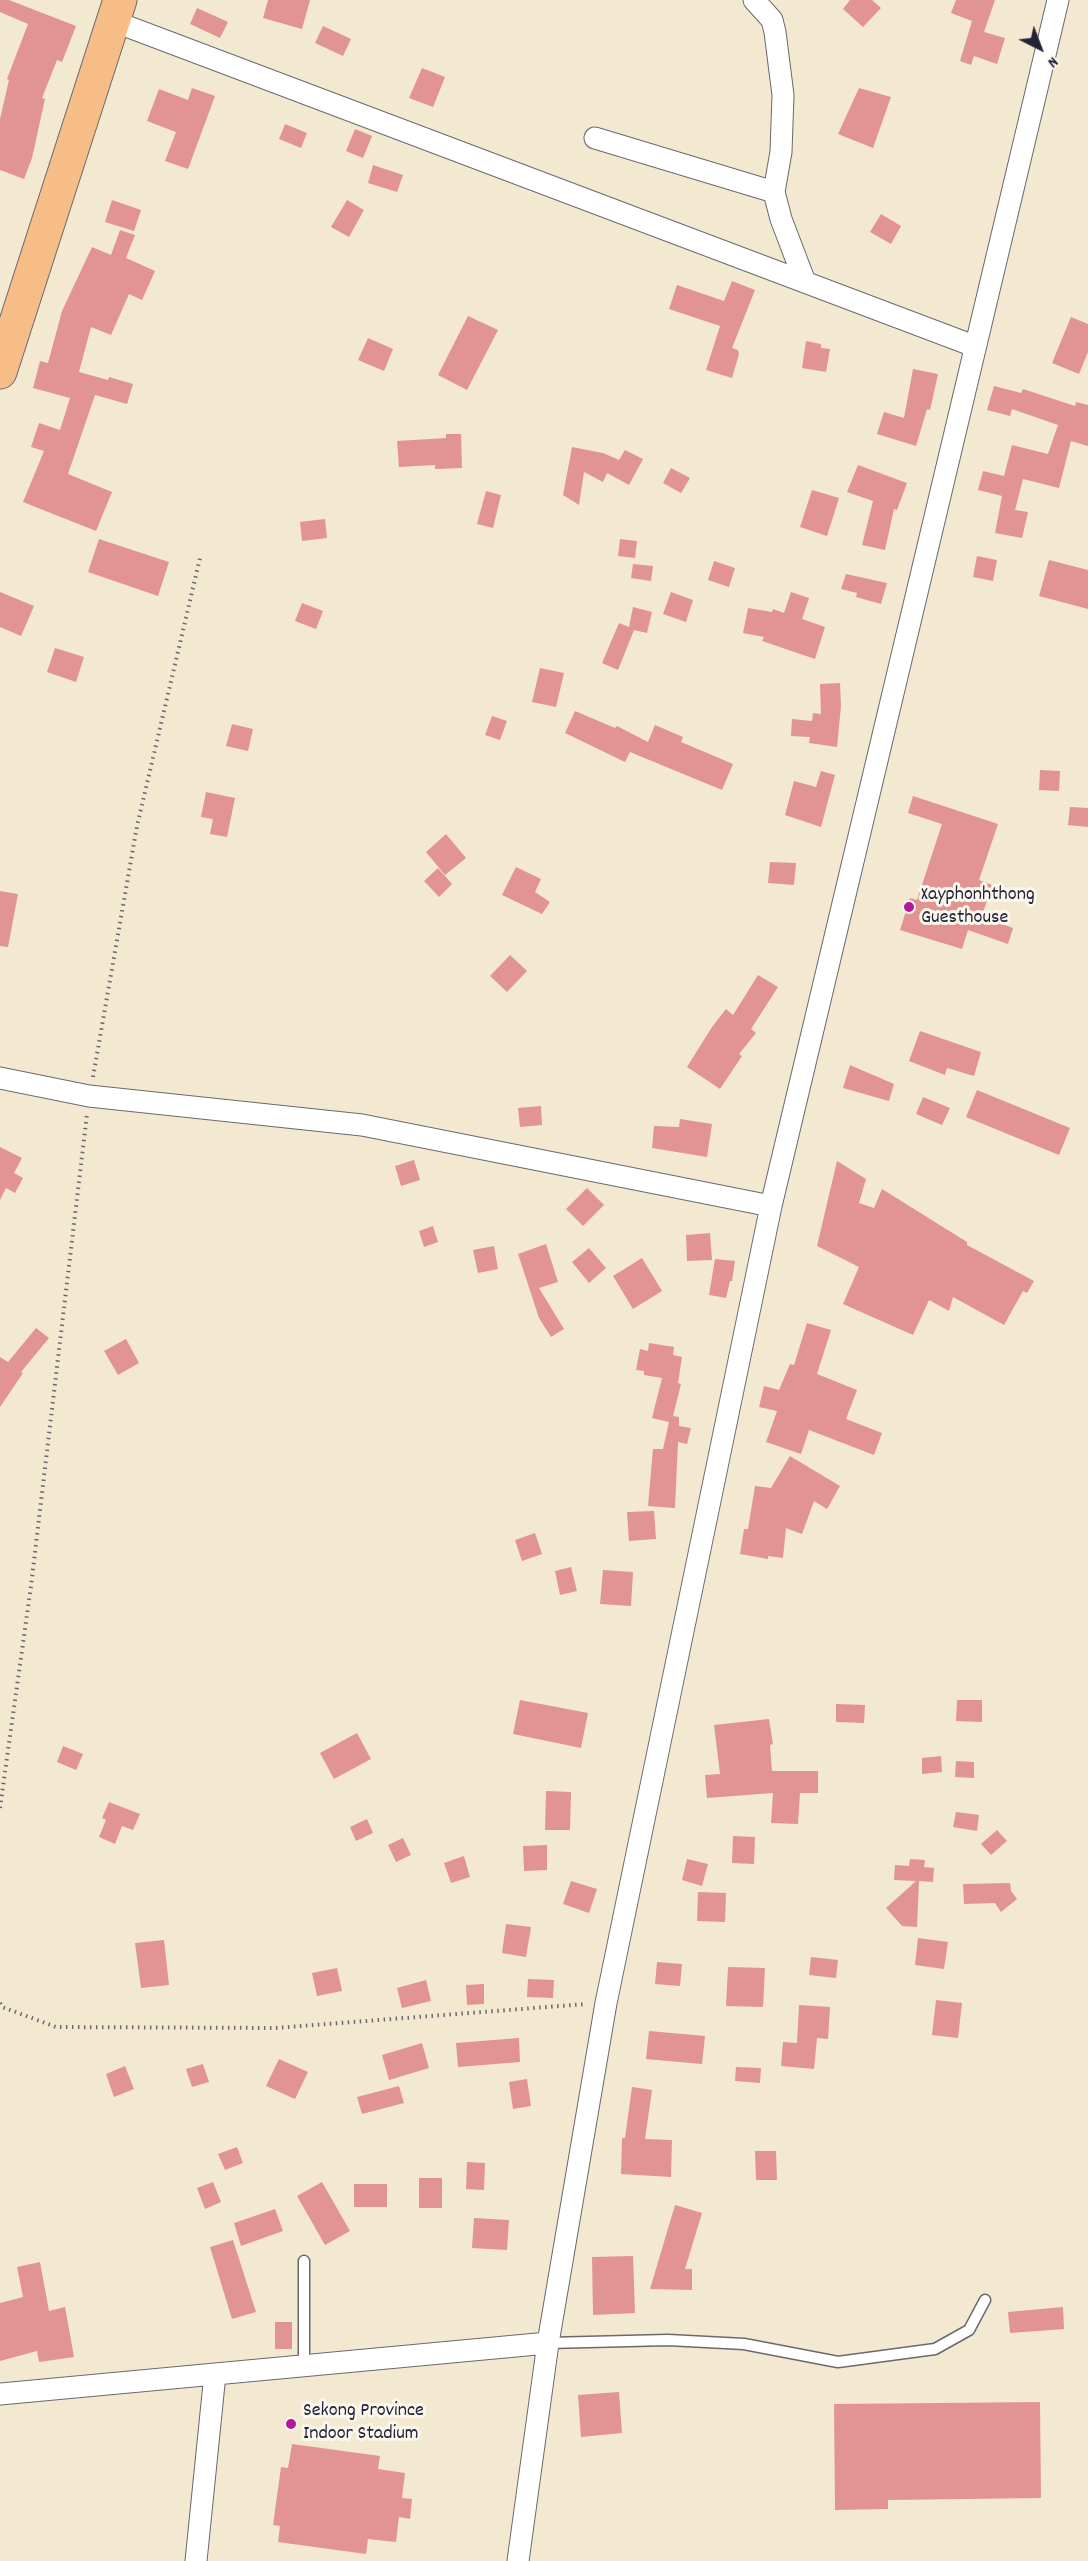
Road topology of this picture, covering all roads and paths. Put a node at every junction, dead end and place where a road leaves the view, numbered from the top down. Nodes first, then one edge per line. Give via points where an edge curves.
1 (754, 0) edge
2 (1058, 0) edge
3 (116, 6) edge
4 (595, 138) dead end
5 (774, 192) junction
6 (805, 282) junction
7 (974, 346) junction
8 (0, 372) edge
9 (201, 558) dead end
10 (0, 1078) edge
11 (89, 1096) junction
12 (771, 1206) junction
13 (0, 1808) edge
14 (606, 2002) junction
15 (0, 2003) edge
16 (304, 2261) dead end
17 (985, 2300) dead end
18 (548, 2343) junction
19 (304, 2366) junction
20 (215, 2374) junction
21 (0, 2394) edge
22 (196, 2561) edge
23 (518, 2561) edge

1 - 5 street via 774,26 783,94
2 - 7 street
3 - 6 street
3 - 8 highway
4 - 5 street
5 - 6 street
6 - 7 street
7 - 12 street
9 - 11 path via 137,826
10 - 11 street
11 - 12 street via 362,1125
11 - 13 path
12 - 14 street
14 - 15 path via 275,2028 56,2026
14 - 18 street
16 - 19 lane
17 - 18 lane via 969,2330 935,2349 838,2362 744,2344 668,2340
18 - 19 street
18 - 23 street
19 - 20 street
20 - 21 street
20 - 22 street

